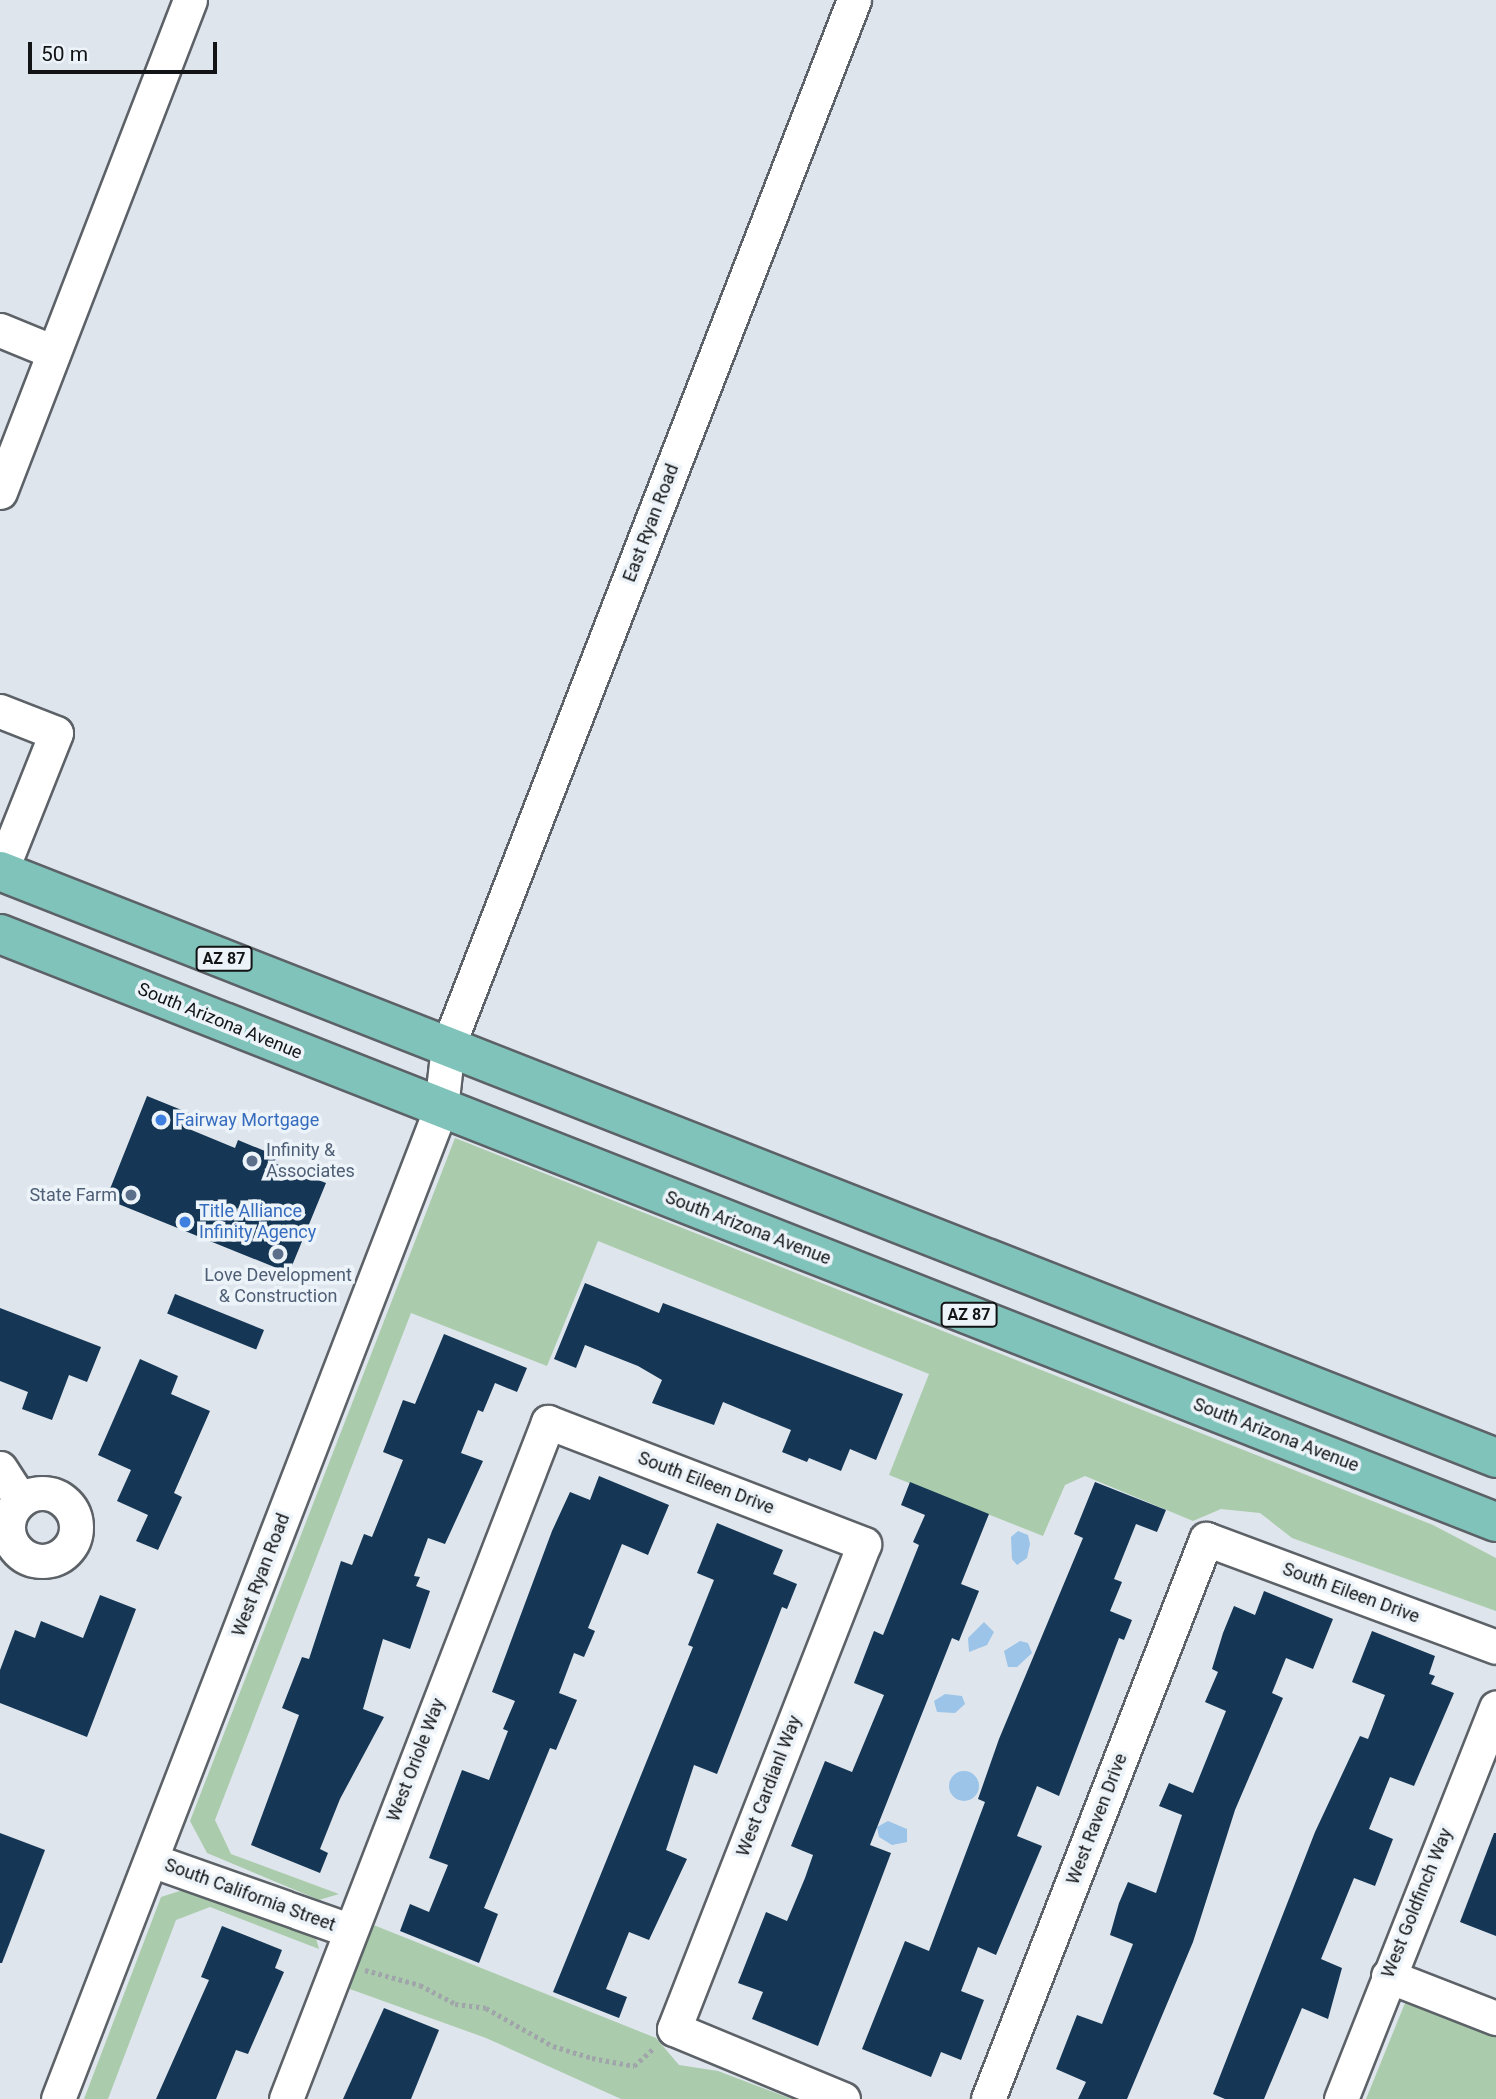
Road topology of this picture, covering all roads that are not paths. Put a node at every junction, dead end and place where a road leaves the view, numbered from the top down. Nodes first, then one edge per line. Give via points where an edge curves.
1 (190, 0) edge
2 (854, 0) edge
3 (0, 330) edge
4 (54, 352) junction
5 (0, 492) edge
6 (0, 711) edge
7 (1, 871) edge
8 (0, 934) edge
9 (448, 1046) junction
10 (441, 1108) junction
11 (548, 1422) joint
12 (1496, 1458) edge
13 (0, 1468) edge
14 (21, 1500) dead end
15 (1496, 1522) edge
16 (1206, 1539) joint
17 (864, 1544) joint
18 (1496, 1647) edge
19 (1496, 1708) edge
20 (151, 1860) junction
21 (344, 1945) junction
22 (1388, 1976) junction
23 (1496, 2018) edge
24 (58, 2099) edge
25 (286, 2099) edge
26 (843, 2099) edge
27 (988, 2099) edge
28 (1341, 2099) edge

1 - 4 street
2 - 9 street, East Ryan Road
3 - 4 street
4 - 5 street
6 - 7 street via 56,733
7 - 9 main road, AZ 87
8 - 10 main road, South Arizona Avenue / AZ 87
9 - 10 street, West Ryan Road
9 - 12 main road, AZ 87
10 - 15 main road, South Arizona Avenue / AZ 87
10 - 20 street, West Ryan Road
11 - 17 street, South Eileen Drive
11 - 21 street, West Oriole Way
13 - 14 street
16 - 18 street, South Eileen Drive
16 - 27 street, West Raven Drive
17 - 26 street, West Cardianl Way via 674,2029
19 - 22 street, West Goldfinch Way
20 - 21 street, South California Street
20 - 24 street, West Ryan Road
21 - 25 street, West Oriole Way
22 - 23 street
22 - 28 street, West Goldfinch Way

